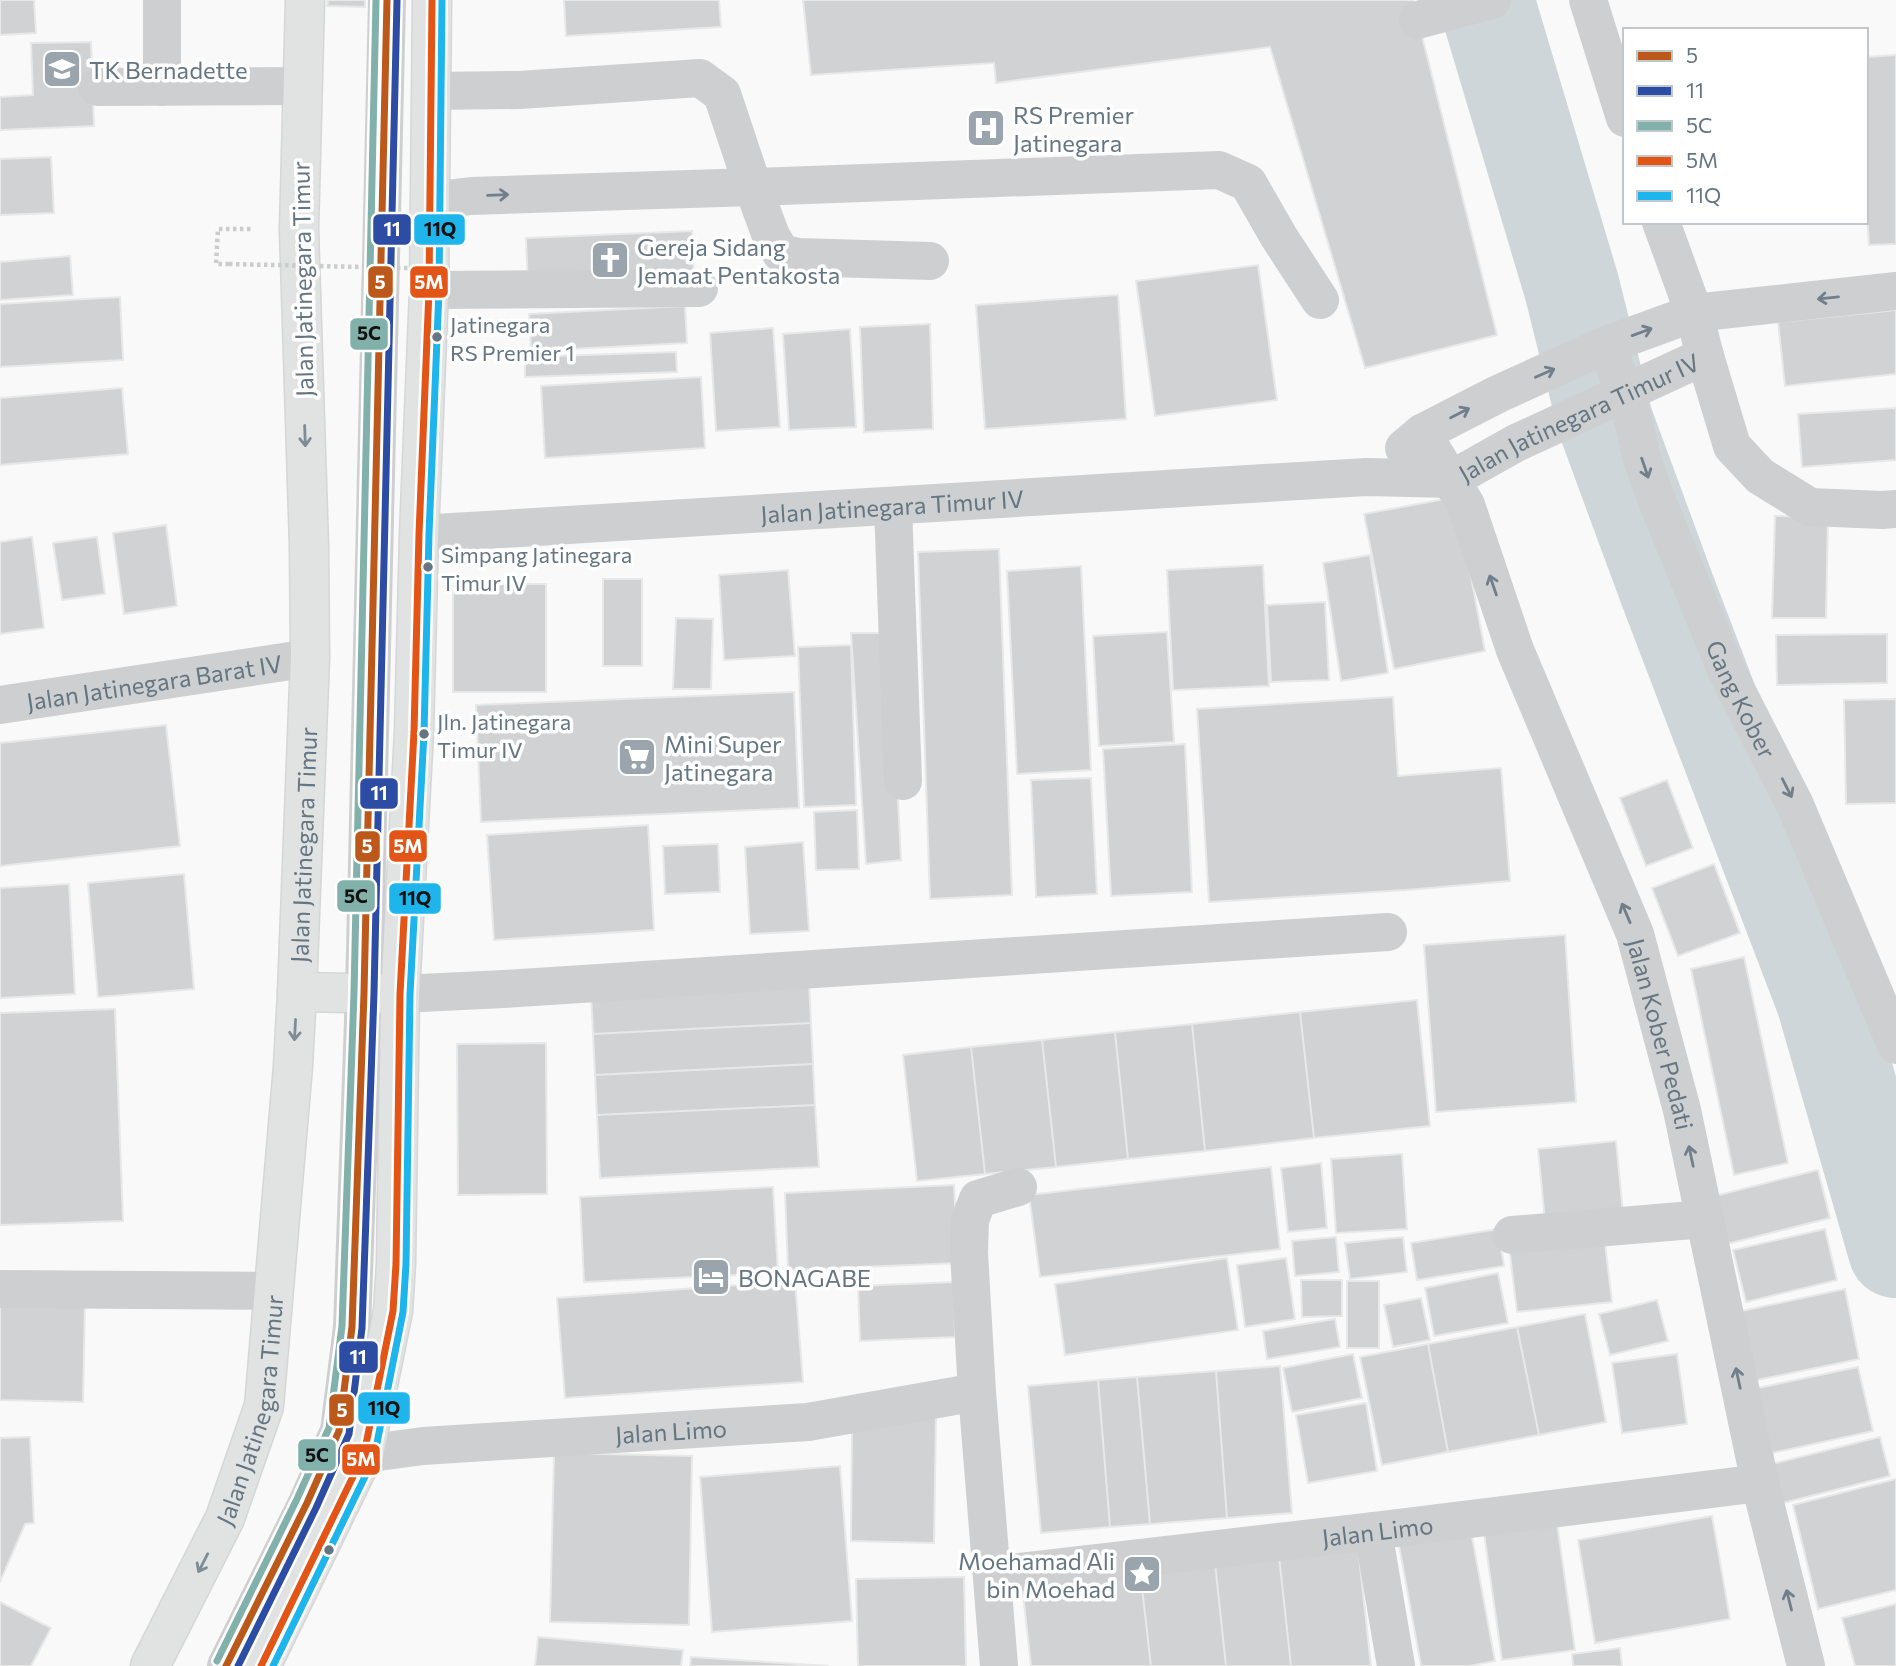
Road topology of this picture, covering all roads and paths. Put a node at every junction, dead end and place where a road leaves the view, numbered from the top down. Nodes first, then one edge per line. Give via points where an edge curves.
1 (162, 0) edge
2 (304, 0) edge
3 (387, 0) edge
4 (432, 0) edge
5 (1491, 0) edge
6 (1588, 0) edge
7 (1435, 16) dead end
8 (303, 86) junction
9 (97, 87) dead end
10 (162, 87) junction
11 (431, 91) junction
12 (1623, 112) edge
13 (753, 187) junction
14 (430, 201) junction
15 (1662, 224) edge
16 (299, 230) junction
17 (930, 261) dead end
18 (439, 279) junction
19 (699, 288) dead end
20 (1896, 291) edge
21 (1320, 300) dead end
22 (1694, 313) junction
23 (1599, 349) junction
24 (1705, 356) junction
25 (1618, 395) junction
26 (1422, 433) junction
27 (1366, 477) junction
28 (1452, 479) junction
29 (893, 506) junction
30 (1896, 509) edge
31 (419, 534) junction
32 (310, 658) junction
33 (0, 705) edge
34 (903, 781) dead end
35 (1388, 932) dead end
36 (297, 992) junction
37 (382, 993) junction
38 (1896, 1045) edge
39 (1018, 1187) dead end
40 (1705, 1219) junction
41 (1512, 1235) dead end
42 (0, 1289) edge
43 (274, 1291) junction
44 (977, 1392) junction
45 (364, 1454) junction
46 (1760, 1483) junction
47 (1373, 1531) junction
48 (993, 1575) junction
49 (150, 1666) edge
50 (226, 1666) edge
51 (261, 1666) edge
52 (999, 1666) edge
53 (1396, 1666) edge
54 (1806, 1666) edge

1 - 10 street
2 - 8 main road, Jalan Jatinegara Timur
3 - 37 street
4 - 11 main road
5 - 7 street
6 - 12 street
8 - 10 street
8 - 16 main road, Jalan Jatinegara Timur
9 - 10 street
11 - 13 street via 700,78 722,94
11 - 14 main road
14 -> 13 street
13 - 17 street via 781,253
13 - 21 street via 1219,170 1248,183
14 - 18 main road
15 - 22 street, Jalan Jatinegara Timur IV
16 - 18 path, bridge via 218,229 216,264
16 -> 32 main road, Jalan Jatinegara Timur
18 - 19 street
18 - 31 main road
20 -> 22 street, Jalan Jatinegara Timur IV
23 -> 22 street, Jalan Jatinegara Timur IV
22 - 24 street, Jalan Jatinegara Timur IV
23 - 25 street, Gang Kober
26 -> 23 street, Jalan Jatinegara Timur IV
24 - 25 street, Jalan Jatinegara Timur IV
24 - 30 street via 1732,446 1760,477 1811,507
25 - 28 street, Jalan Jatinegara Timur IV
25 -> 38 street, Gang Kober via 1629,402 1651,484 1722,659 1795,805
26 - 27 street, Jalan Jatinegara Timur IV
26 - 28 street, Jalan Kober Pedati
27 - 28 street, Jalan Jatinegara Timur IV
27 - 29 street, Jalan Jatinegara Timur IV
40 -> 28 street, Jalan Kober Pedati via 1682,1110 1635,934 1515,650 1466,505
29 - 31 street, Jalan Jatinegara Timur IV
29 - 34 street
31 - 37 main road via 414,732
32 - 33 street, Jalan Jatinegara Barat IV
32 - 36 main road, Jalan Jatinegara Timur
35 - 37 street
36 - 37 main road
36 -> 43 main road, Jalan Jatinegara Timur
37 - 45 main road via 396,1265 393,1311
37 - 50 street via 339,1431
39 - 44 street via 978,1199 970,1220
40 - 41 street
46 -> 40 street, Jalan Kober Pedati
42 - 43 street
43 -> 49 main road, Jalan Jatinegara Timur via 264,1406 225,1518
44 - 45 street, Jalan Limo via 808,1422 422,1446
44 - 48 street
45 - 51 main road
46 - 47 street, Jalan Limo
54 -> 46 street, Jalan Kober Pedati
47 - 48 street, Jalan Limo
47 - 53 street
48 - 52 street

